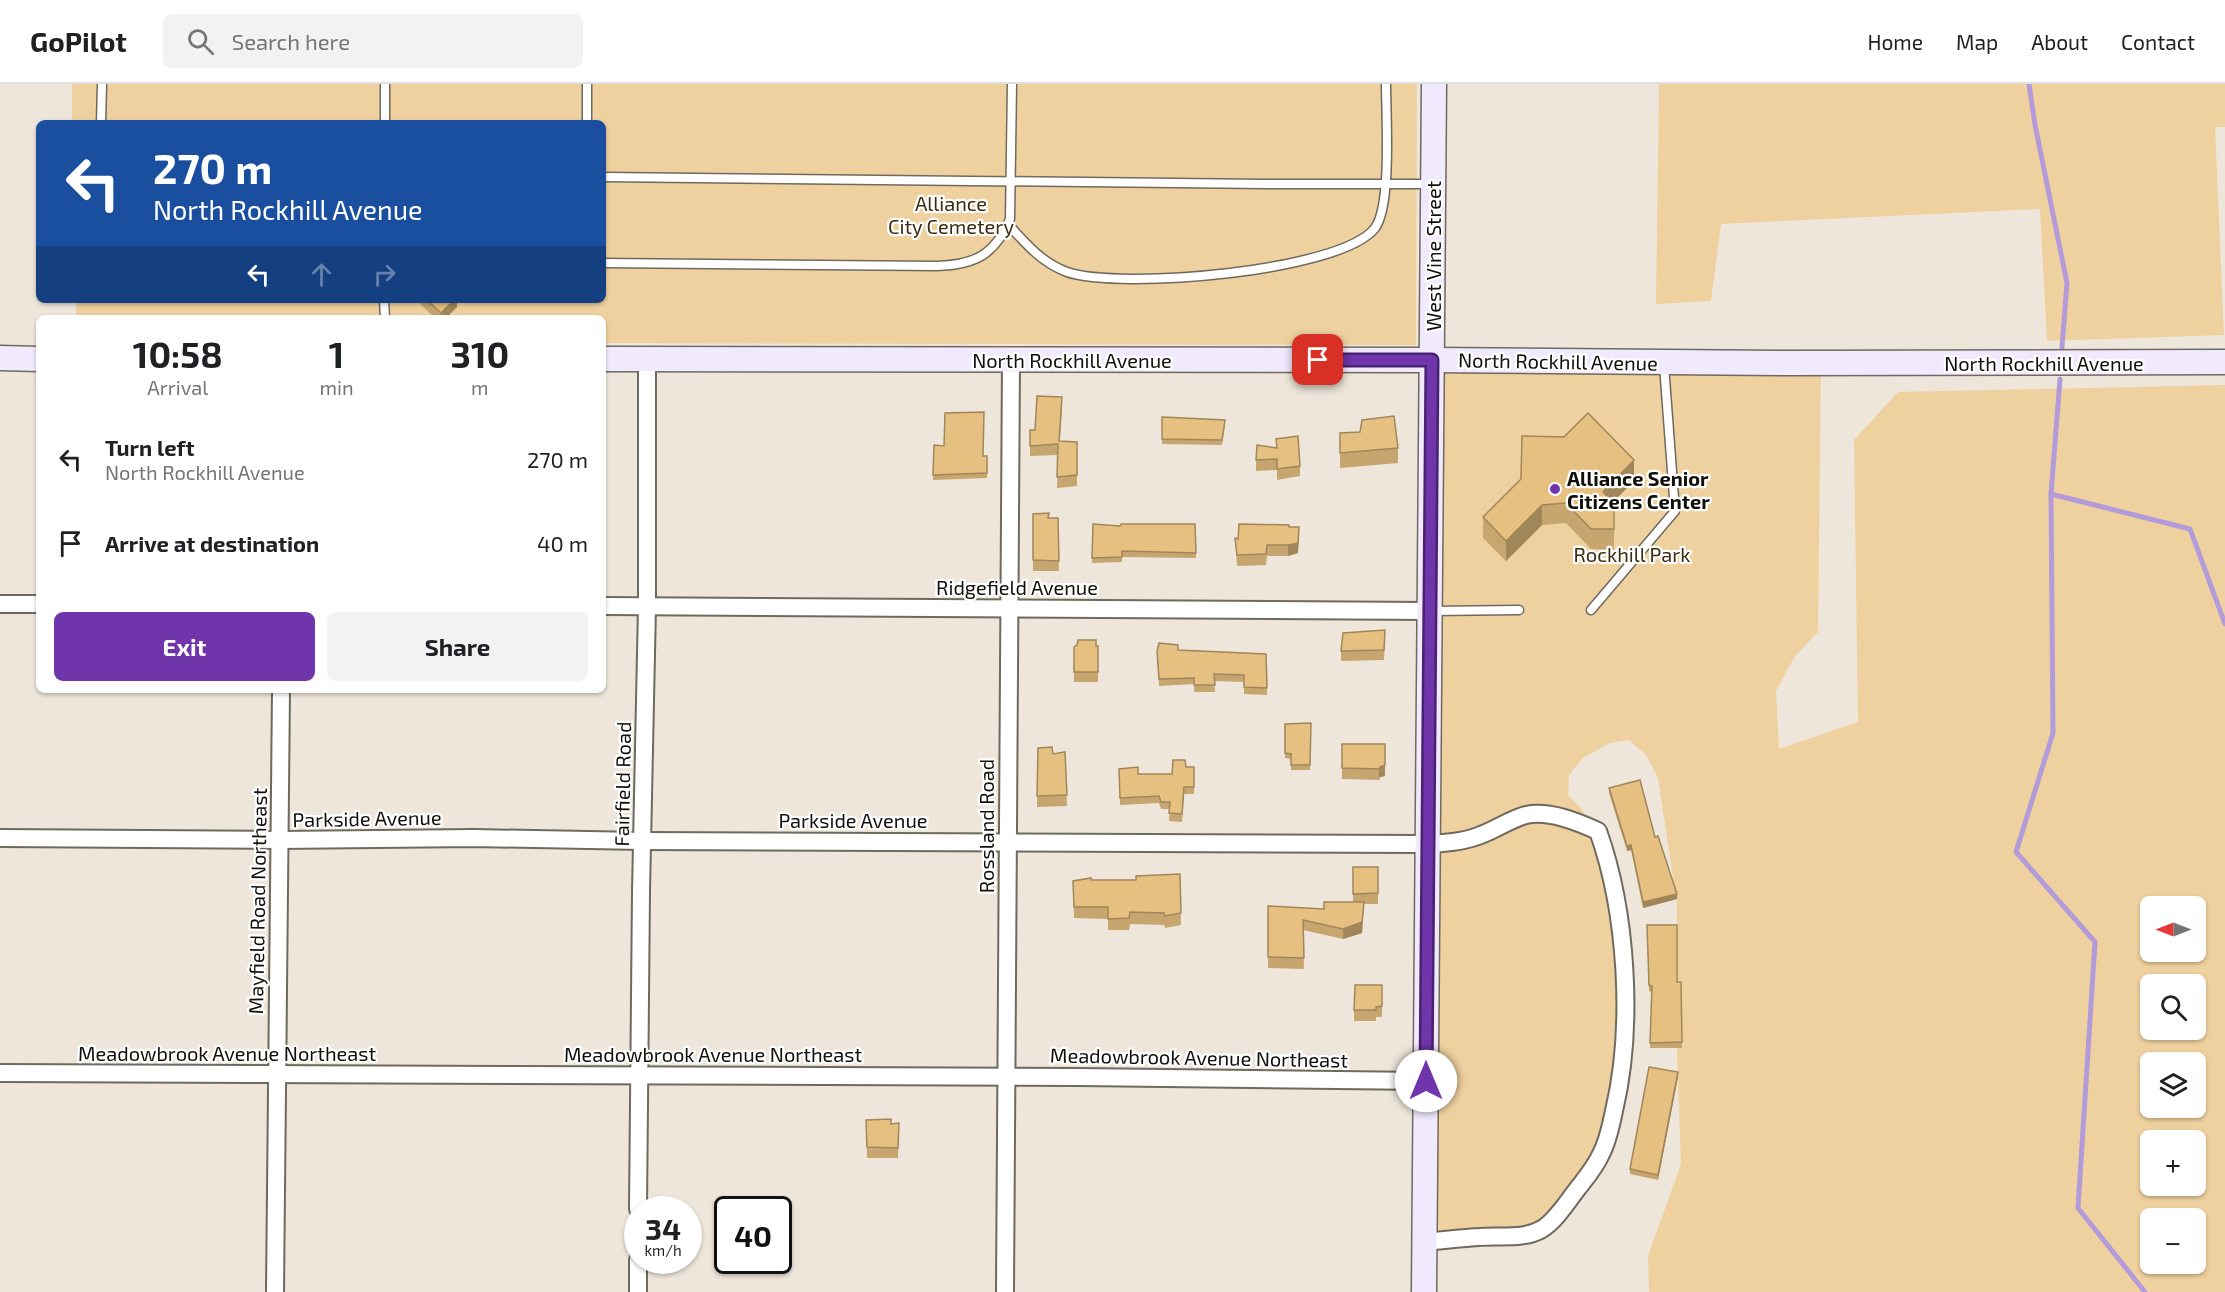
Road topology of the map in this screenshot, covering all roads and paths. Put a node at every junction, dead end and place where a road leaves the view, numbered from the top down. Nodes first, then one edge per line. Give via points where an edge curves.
1 (102, 84) edge
2 (385, 84) edge
3 (587, 84) edge
4 (1012, 84) edge
5 (1386, 84) edge
6 (1434, 84) edge
7 (101, 120) edge
8 (385, 120) edge
9 (587, 120) edge
10 (606, 177) edge
11 (1011, 180) junction
12 (1385, 184) junction
13 (1433, 184) junction
14 (1008, 224) junction
15 (606, 263) edge
16 (0, 358) edge
17 (36, 359) edge
18 (606, 359) edge
19 (648, 359) junction
20 (1011, 360) junction
21 (1432, 360) junction
22 (1664, 362) junction
23 (2225, 362) edge
24 (0, 604) edge
25 (36, 604) edge
26 (606, 606) edge
27 (648, 606) junction
28 (1009, 608) junction
29 (1519, 610) dead end
30 (1591, 610) dead end
31 (1430, 611) junction
32 (281, 693) edge
33 (0, 838) edge
34 (279, 840) junction
35 (642, 841) junction
36 (1007, 842) junction
37 (1428, 844) junction
38 (0, 1073) edge
39 (276, 1073) junction
40 (640, 1075) junction
41 (1005, 1077) junction
42 (1426, 1081) junction
43 (638, 1196) edge
44 (1425, 1242) junction
45 (638, 1274) edge
46 (275, 1292) edge
47 (638, 1292) edge
48 (1005, 1292) edge
49 (1424, 1292) edge

1 - 7 lane
2 - 8 lane
3 - 9 lane
4 - 11 lane
5 - 12 lane
6 - 13 street, West Vine Street
10 - 11 lane
11 - 12 lane
11 - 14 lane
12 - 13 lane
12 - 14 lane via 1379,221 1359,241 1322,254 1238,273 1086,277 1043,259
13 - 21 street, West Vine Street
14 - 15 lane via 988,252 966,264 951,266
16 - 17 street
18 - 19 street, North Rockhill Avenue
19 - 20 street, North Rockhill Avenue
19 - 27 street, Fairfield Road
20 - 21 street, North Rockhill Avenue
20 - 28 street, Rossland Road
21 - 22 street, North Rockhill Avenue
21 - 31 street, West Vine Street
22 - 23 street, North Rockhill Avenue
22 - 30 lane via 1675,511
24 - 25 street
26 - 27 street, Ridgefield Avenue
27 - 28 street, Ridgefield Avenue
27 - 35 street, Fairfield Road
28 - 31 street, Ridgefield Avenue
28 - 36 street, Rossland Road
29 - 31 lane
31 - 37 street, West Vine Street
32 - 34 street, Mayfield Road Northeast
33 - 34 street, Parkside Avenue
34 - 35 street, Parkside Avenue
34 - 39 street, Mayfield Road Northeast
35 - 36 street, Parkside Avenue
35 - 40 street, Fairfield Road
36 - 37 street, Parkside Avenue
36 - 41 street, Rossland Road
37 - 42 street, West Vine Street
37 - 44 street, Parkside Avenue via 1455,843 1526,815 1562,818 1598,831 1622,932 1624,1052 1616,1105 1601,1156 1550,1222 1533,1233 1519,1236
38 - 39 street, Meadowbrook Avenue Northeast
39 - 40 street, Meadowbrook Avenue Northeast
39 - 46 street, Mayfield Road Northeast
40 - 41 street, Meadowbrook Avenue Northeast
40 - 43 street, Fairfield Road
41 - 42 street, Meadowbrook Avenue Northeast
41 - 48 street, Rossland Road
42 - 44 street, West Vine Street
44 - 49 street, West Vine Street
45 - 47 street

